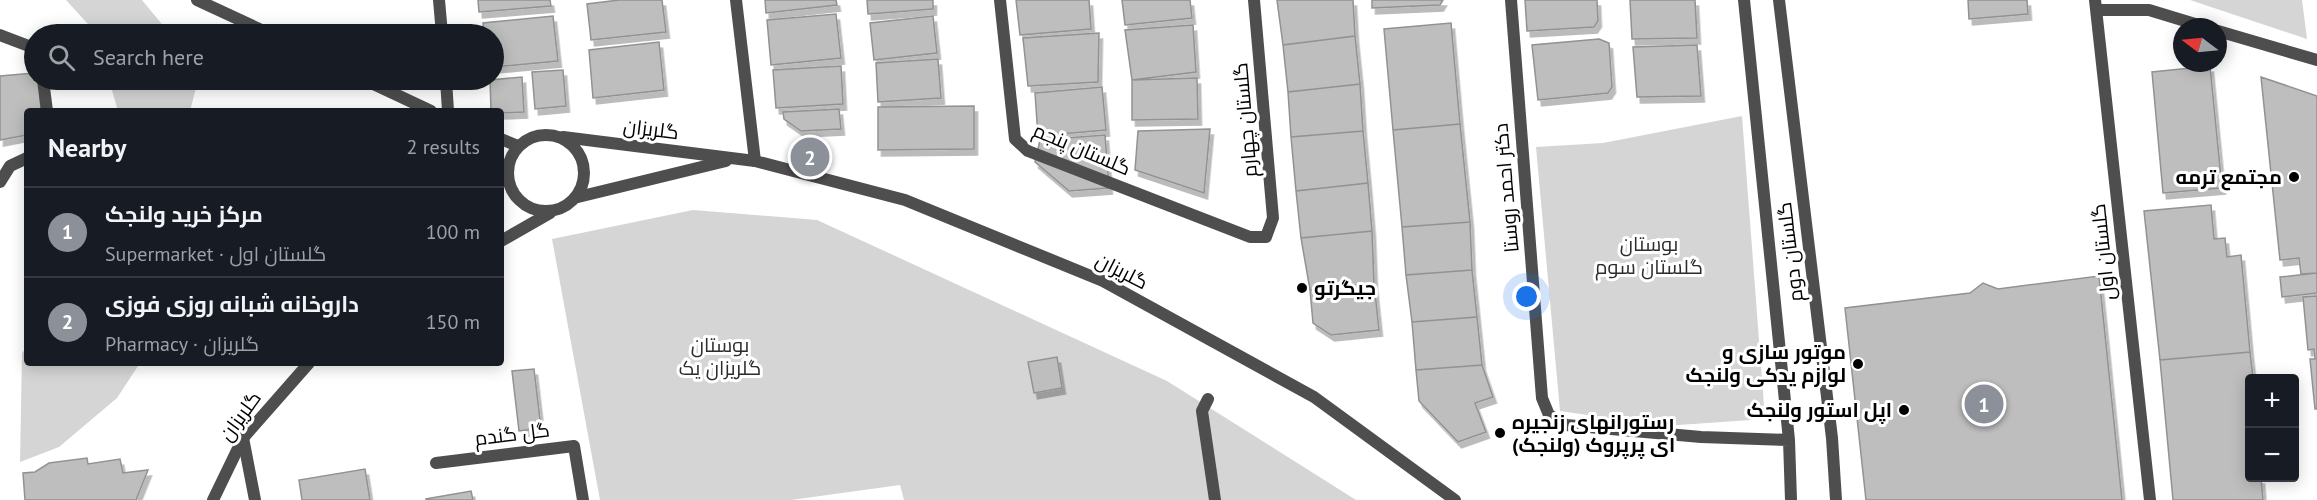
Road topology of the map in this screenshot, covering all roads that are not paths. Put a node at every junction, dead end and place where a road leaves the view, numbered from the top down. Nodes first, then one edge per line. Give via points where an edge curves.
1 (196, 0) edge
2 (439, 0) edge
3 (736, 0) edge
4 (1000, 0) edge
5 (1254, 0) edge
6 (1511, 0) edge
7 (1744, 0) edge
8 (1779, 0) edge
9 (2096, 5) edge
10 (2175, 18) edge
11 (248, 24) edge
12 (441, 24) edge
13 (2227, 34) edge
14 (0, 35) edge
15 (24, 44) edge
16 (2317, 60) edge
17 (44, 90) edge
18 (387, 90) edge
19 (447, 90) edge
20 (47, 108) edge
21 (426, 108) edge
22 (448, 108) edge
23 (563, 137) junction
24 (504, 140) edge
25 (518, 146) junction
26 (24, 159) edge
27 (733, 159) junction
28 (755, 161) junction
29 (504, 174) edge
30 (0, 182) edge
31 (578, 197) junction
32 (550, 213) junction
33 (1266, 237) joint
34 (504, 239) edge
35 (306, 366) edge
36 (1208, 399) dead end
37 (243, 438) junction
38 (1789, 440) junction
39 (436, 463) dead end
40 (213, 500) edge
41 (255, 500) edge
42 (584, 500) edge
43 (1215, 500) edge
44 (1455, 500) edge
45 (1791, 500) edge
46 (1836, 500) edge
47 (2150, 500) edge

1 - 11 street
2 - 12 street
3 - 28 street
4 - 33 street, گلستان پنجم via 1011,120 1015,139 1028,151 1250,237
5 - 33 street, گلستان چهارم via 1273,218
6 - 38 street, دکتر احمد روستا via 1542,398 1549,415 1566,425
7 - 38 street, گلستان دوم
8 - 46 street, گلستان دوم via 1832,438
9 - 10 street via 2149,10
9 - 47 street, گلستان اول
13 - 16 street
14 - 15 street
17 - 20 street
18 - 21 street
19 - 22 street
23 - 25 street via 539,134
23 - 27 street, گلریزان
23 - 31 street via 580,153 586,176
24 - 25 street
25 - 29 street
26 - 30 street via 10,166
27 - 28 street, گلریزان
27 - 31 street, گلریزان
28 - 44 street, گلریزان via 905,200 1103,281 1314,397
29 - 32 street via 512,193 528,209
31 - 32 street
32 - 34 street
35 - 37 street, گلریزان
36 - 43 street via 1202,411
37 - 40 street, گلریزان
37 - 41 street
38 - 45 street, گلستان دوم
39 - 42 street, گل گندم via 574,446

